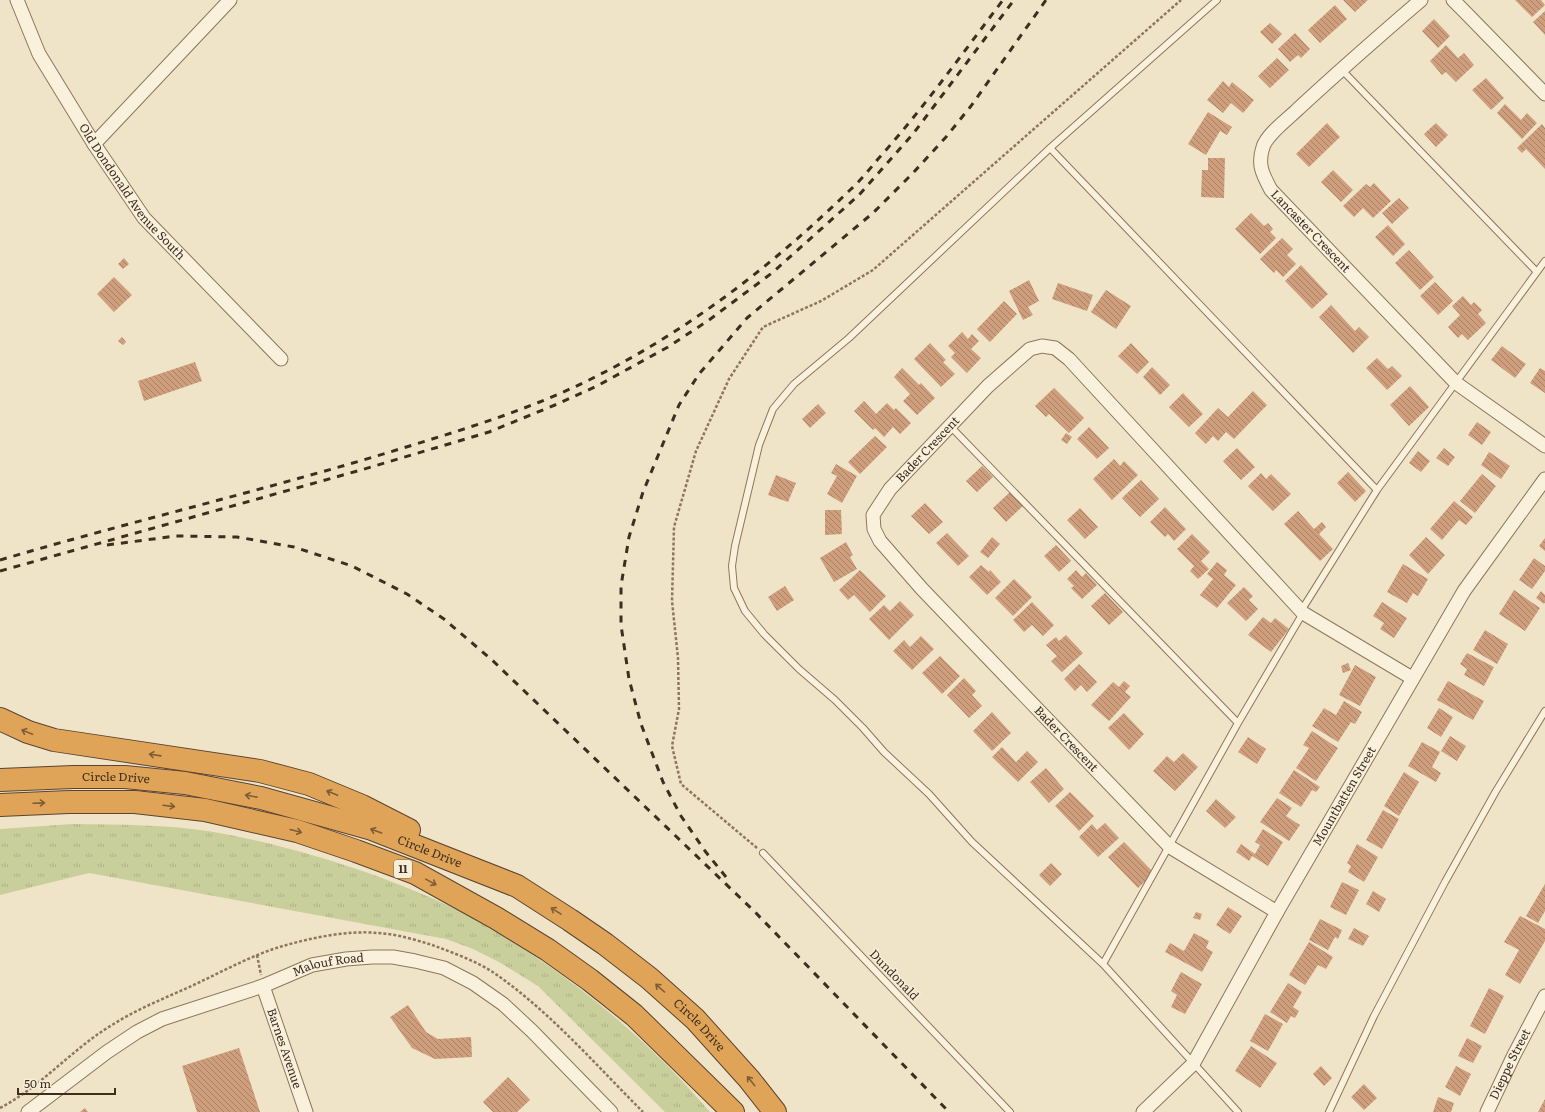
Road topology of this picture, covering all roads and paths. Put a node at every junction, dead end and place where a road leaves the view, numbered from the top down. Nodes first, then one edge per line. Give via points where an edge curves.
1 (17, 0) edge
2 (230, 0) edge
3 (1181, 0) edge
4 (1217, 0) edge
5 (1421, 0) edge
6 (1452, 0) edge
7 (1341, 69) junction
8 (1545, 94) edge
9 (94, 144) junction
10 (1050, 148) junction
11 (1545, 261) edge
12 (1537, 272) junction
13 (280, 359) dead end
14 (1456, 383) junction
15 (950, 426) junction
16 (1545, 446) edge
17 (1545, 479) edge
18 (1378, 490) junction
19 (1302, 612) junction
20 (1412, 678) junction
21 (1545, 711) edge
22 (0, 719) edge
23 (1238, 723) junction
24 (0, 780) edge
25 (0, 805) edge
26 (1170, 847) junction
27 (763, 853) joint
28 (517, 886) junction
29 (1277, 912) junction
30 (258, 956) junction
31 (1103, 964) junction
32 (263, 986) junction
33 (1545, 996) edge
34 (1193, 1064) junction
35 (0, 1108) edge
36 (28, 1112) edge
37 (306, 1112) edge
38 (611, 1112) edge
39 (643, 1112) edge
40 (733, 1112) edge
41 (775, 1112) edge
42 (1010, 1112) edge
43 (1143, 1112) edge
44 (1238, 1112) edge
45 (1329, 1112) edge
46 (1487, 1112) edge

1 - 9 street, Old Dondonald Avenue South via 39,54
2 - 9 street
3 - 27 path via 873,270 822,301 763,327 729,379 696,451 674,527 672,601 678,658 679,709 672,746 681,784
4 - 10 lane
5 - 7 street, Lancaster Crescent
6 - 8 street
7 - 12 lane
7 - 14 street, Lancaster Crescent via 1266,141 1260,160 1261,172 1271,190
9 - 13 street, Old Dondonald Avenue South via 144,218
10 - 18 lane
10 - 31 lane via 849,338 794,384 773,409 759,445 732,566 734,588 745,611 764,634 835,700 884,752 929,794 972,842
11 - 12 lane
12 - 14 lane
14 - 16 street, Lancaster Crescent
14 - 18 lane
15 - 19 street, Bader Crescent via 988,386 1030,349 1042,346 1055,348 1069,359
15 - 23 lane
15 - 26 street, Bader Crescent via 880,503 873,515 874,529 880,541 922,589
17 - 20 street, Mountbatten Street via 1464,591
18 - 19 lane
19 - 20 street, Bader Crescent
19 - 23 lane
20 - 29 street, Mountbatten Street
21 - 45 lane via 1496,791 1441,890 1374,1016
28 -> 22 highway via 362,806 309,784 260,770 54,740
23 - 26 lane
28 -> 24 highway, Circle Drive / 11 via 372,829 261,798 185,783 125,777
25 -> 40 highway, Circle Drive / 11 via 135,802 205,810 297,831 415,873 522,934 590,980 634,1015
26 - 29 street, Bader Crescent
26 - 31 lane
27 - 42 lane, Dundonald
41 -> 28 highway, Circle Drive / 11 via 749,1079 694,1019 649,978 606,944
29 - 34 street, Mountbatten Street
30 - 32 path
30 - 35 path via 138,1010 111,1025 30,1090
30 - 39 path via 283,946 331,935 376,933 415,940 456,954 496,974 529,1001
31 - 34 lane
32 - 36 street, Malouf Road via 162,1019 137,1032
32 - 37 street, Barnes Avenue
32 - 38 street, Malouf Road via 312,965 346,959 393,957 444,968 473,983 503,1004
33 - 46 street, Dieppe Street
34 - 43 street, Mountbatten Street
34 - 44 lane

